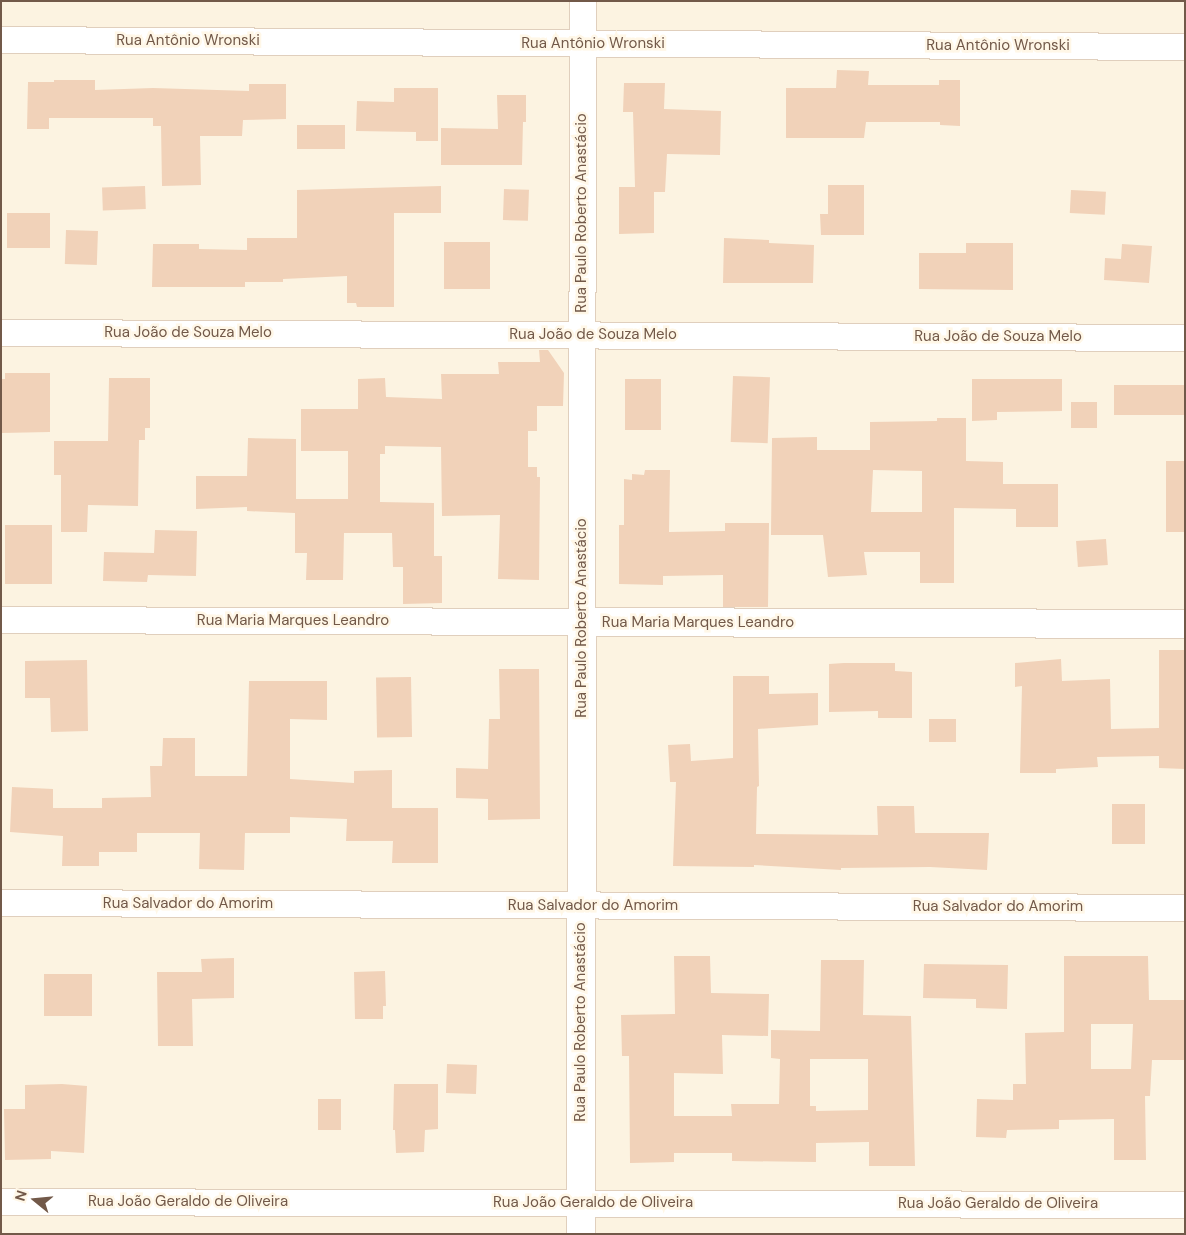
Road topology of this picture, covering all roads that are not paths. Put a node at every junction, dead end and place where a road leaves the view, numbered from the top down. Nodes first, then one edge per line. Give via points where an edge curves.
1 (583, 1) edge
2 (1, 40) edge
3 (583, 44) junction
4 (1185, 47) edge
5 (1, 333) edge
6 (582, 335) junction
7 (1185, 338) edge
8 (1, 620) edge
9 (582, 622) junction
10 (1185, 624) edge
11 (1, 903) edge
12 (581, 906) junction
13 (1185, 908) edge
14 (1, 1202) edge
15 (581, 1203) junction
16 (1185, 1205) edge
17 (581, 1234) edge

1 - 3 street, Rua Paulo Roberto Anastácio
2 - 3 street, Rua Antônio Wronski
3 - 4 street, Rua Antônio Wronski
3 - 6 street, Rua Paulo Roberto Anastácio
5 - 6 street, Rua João de Souza Melo
6 - 7 street, Rua João de Souza Melo
6 - 9 street, Rua Paulo Roberto Anastácio
8 - 9 street, Rua Maria Marques Leandro
9 - 10 street, Rua Maria Marques Leandro
9 - 12 street, Rua Paulo Roberto Anastácio
11 - 12 street, Rua Salvador do Amorim
12 - 13 street, Rua Salvador do Amorim
12 - 15 street, Rua Paulo Roberto Anastácio
14 - 15 street, Rua João Geraldo de Oliveira
15 - 16 street, Rua João Geraldo de Oliveira
15 - 17 street, Rua Paulo Roberto Anastácio

